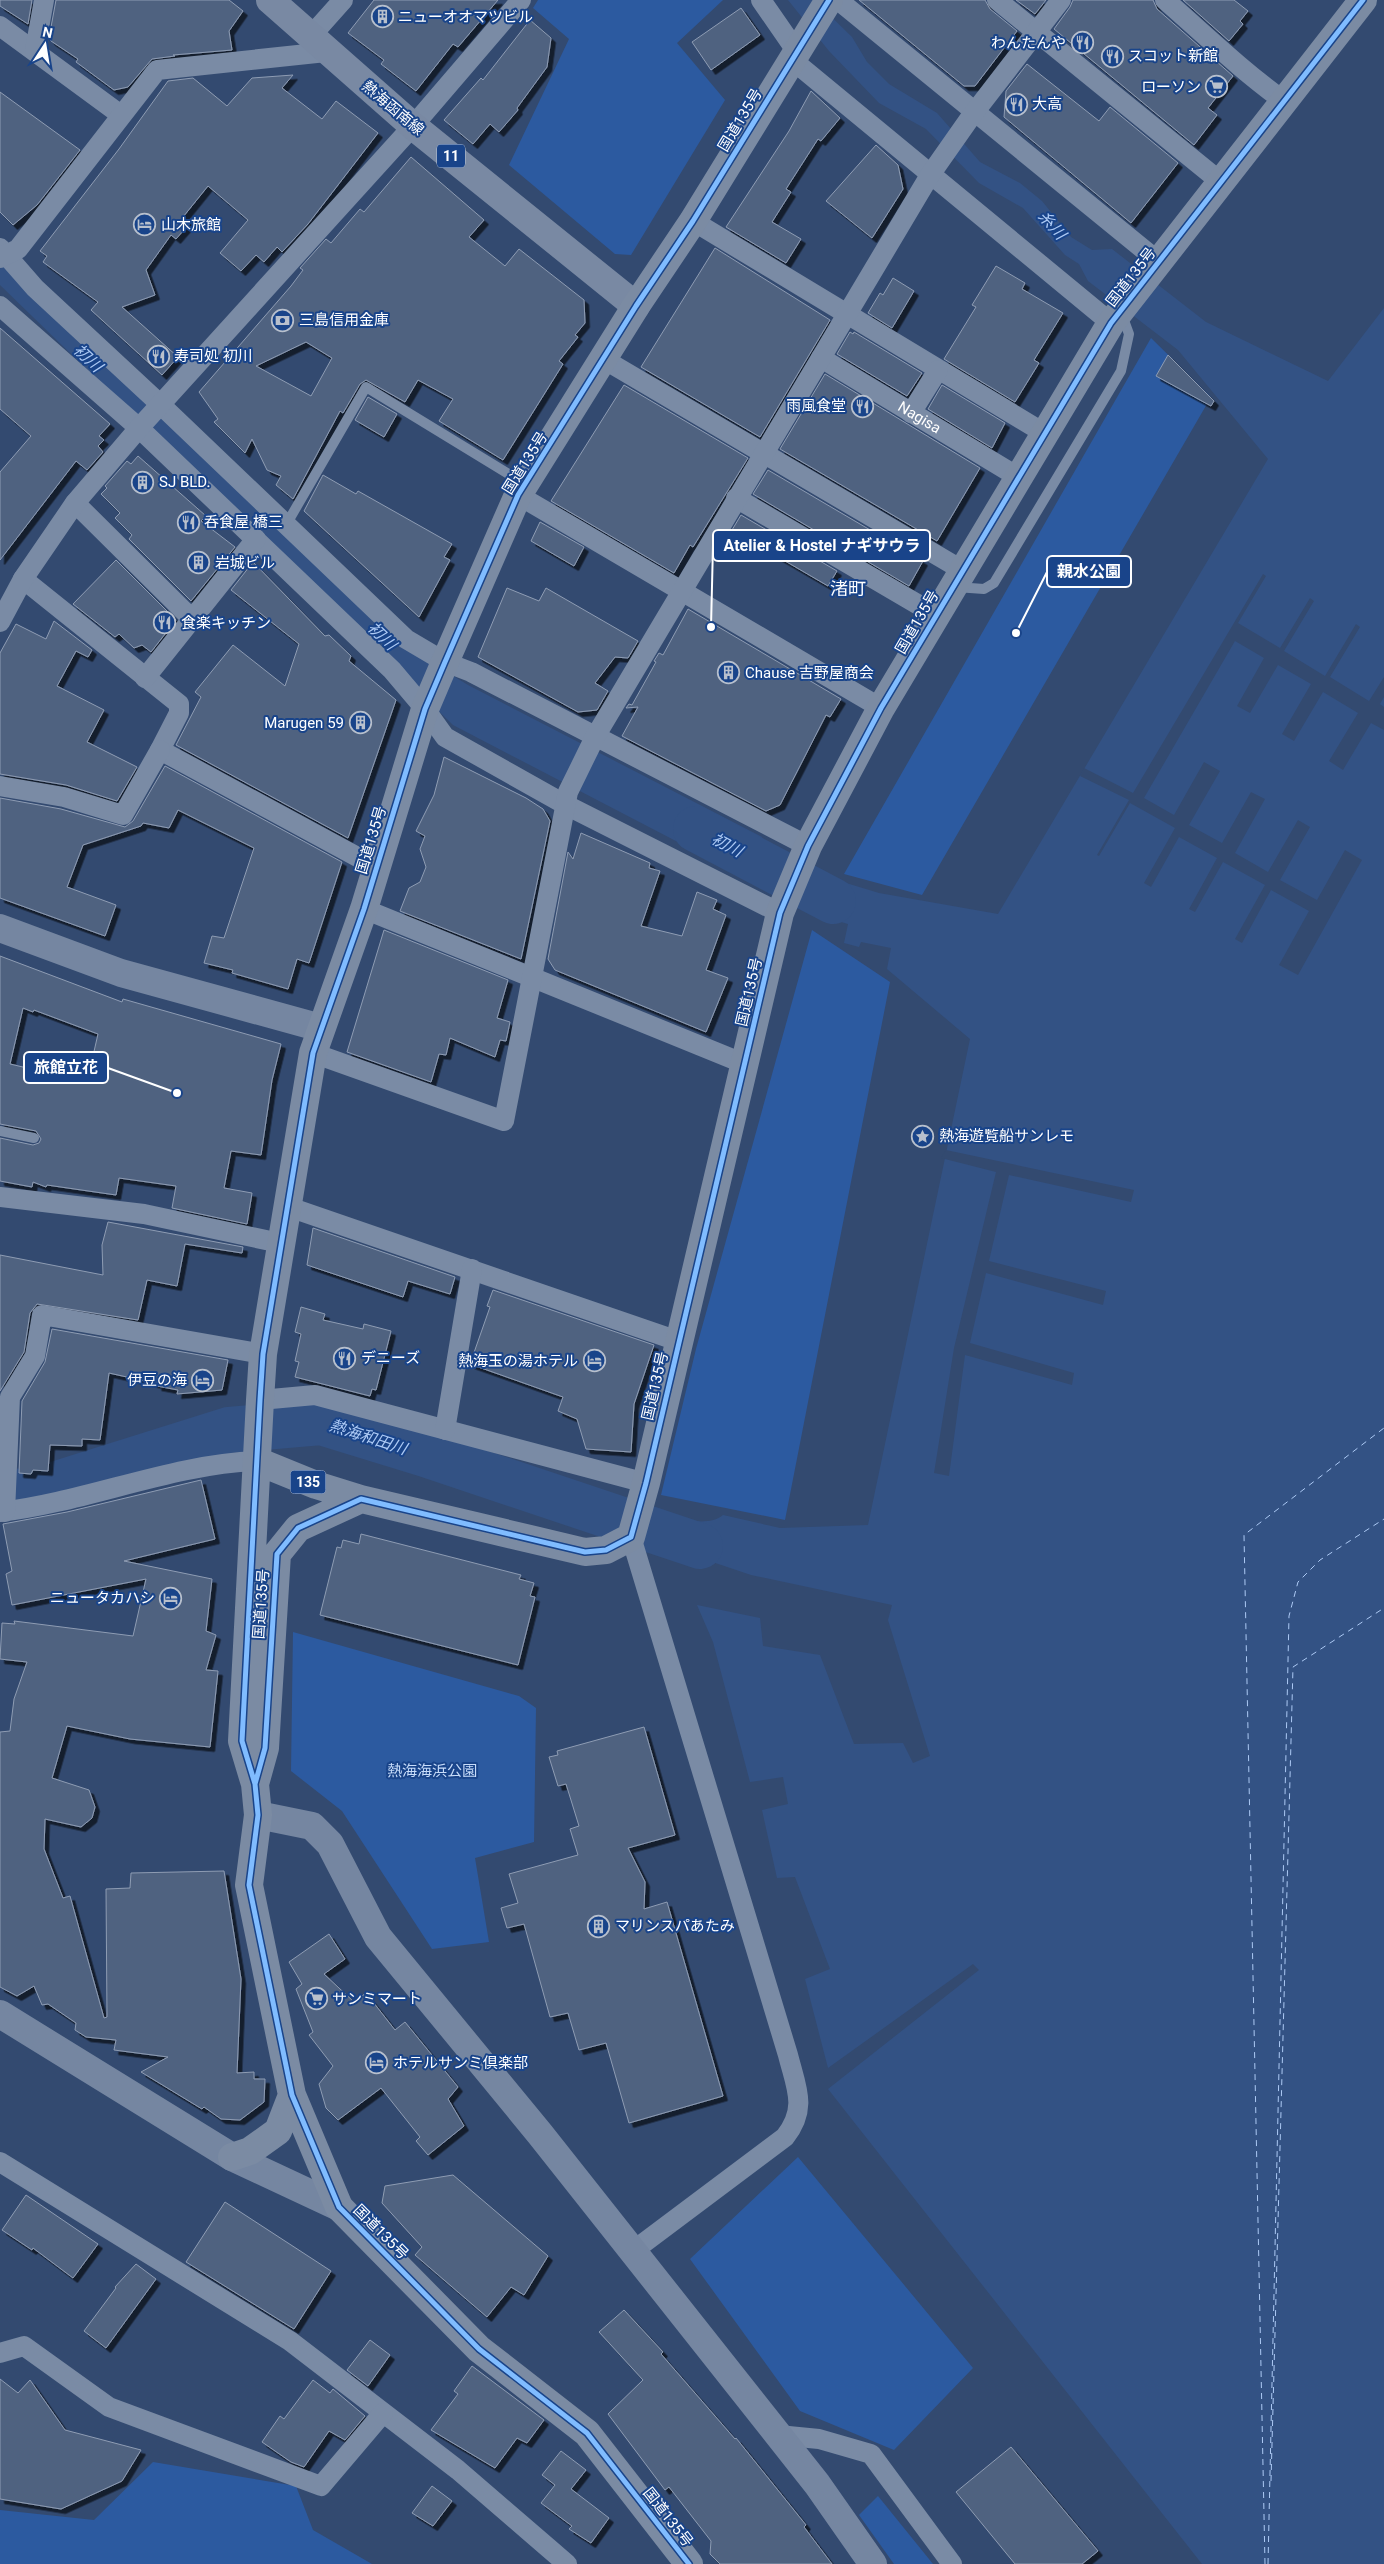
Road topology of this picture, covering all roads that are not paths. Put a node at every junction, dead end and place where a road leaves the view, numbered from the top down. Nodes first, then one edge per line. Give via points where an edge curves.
1 (44, 0) edge
2 (270, 0) edge
3 (343, 0) edge
4 (521, 0) edge
5 (761, 0) edge
6 (997, 0) edge
7 (1061, 0) edge
8 (1165, 0) edge
9 (1357, 2) edge
10 (830, 3) edge
11 (0, 26) edge
12 (1036, 32) junction
13 (318, 45) junction
14 (35, 50) junction
15 (798, 50) junction
16 (1284, 101) junction
17 (121, 115) junction
18 (972, 115) junction
19 (413, 126) junction
20 (930, 175) junction
21 (1222, 183) junction
22 (693, 221) junction
23 (2, 254) edge
24 (1155, 267) junction
25 (0, 306) edge
26 (636, 306) junction
27 (1118, 315) junction
28 (846, 316) junction
29 (821, 358) junction
30 (605, 360) junction
31 (938, 370) junction
32 (161, 405) junction
33 (911, 413) junction
34 (139, 428) junction
35 (1044, 433) junction
36 (763, 453) junction
37 (1018, 477) junction
38 (522, 490) junction
39 (736, 498) junction
40 (75, 504) junction
41 (286, 525) junction
42 (256, 539) junction
43 (957, 578) junction
44 (23, 579) junction
45 (681, 592) junction
46 (936, 615) junction
47 (194, 620) junction
48 (0, 622) edge
49 (445, 662) junction
50 (145, 678) junction
51 (881, 708) junction
52 (425, 709) junction
53 (595, 737) junction
54 (160, 750) junction
55 (0, 786) edge
56 (567, 798) junction
57 (808, 846) junction
58 (376, 866) junction
59 (364, 909) junction
60 (780, 912) junction
61 (0, 928) edge
62 (532, 977) junction
63 (317, 1040) junction
64 (745, 1064) junction
65 (0, 1131) edge
66 (34, 1138) dead end
67 (0, 1197) edge
68 (286, 1206) junction
69 (280, 1243) junction
70 (472, 1269) junction
71 (678, 1341) junction
72 (262, 1354) junction
73 (260, 1404) junction
74 (445, 1430) junction
75 (257, 1461) junction
76 (646, 1483) junction
77 (361, 1499) junction
78 (4, 1503) edge
79 (631, 1537) junction
80 (255, 1784) junction
81 (258, 1816) junction
82 (0, 2014) edge
83 (292, 2095) junction
84 (232, 2157) junction
85 (0, 2162) edge
86 (340, 2208) junction
87 (633, 2251) junction
88 (0, 2353) edge
89 (383, 2413) junction
90 (778, 2435) junction
91 (567, 2564) edge
92 (689, 2564) edge
93 (873, 2564) edge
94 (952, 2564) edge

1 - 14 street
2 - 13 main road, 熱海函南線 / 11
3 - 13 street
4 - 19 street
5 - 15 street
6 - 12 street
7 - 12 street
8 - 16 street via 1257,82
9 - 16 highway, 国道135号
10 - 15 highway, 国道135号 / 135
10 - 18 street
11 - 14 street
12 - 18 street
12 - 21 street
13 - 17 street via 157,70
13 - 19 main road, 熱海函南線 / 11
14 - 17 street
15 - 20 street
15 - 22 highway, 国道135号 / 135
16 - 21 highway, 国道135号
17 - 23 street via 18,249
18 - 20 street
18 - 24 street
19 - 26 main road, 熱海函南線 / 11
19 - 32 street
20 - 27 street
20 - 28 street
21 - 24 highway, 国道135号
22 - 26 highway, 国道135号 / 135
22 - 28 street
23 - 32 street
24 - 27 highway, 国道135号
25 - 34 street
26 - 30 highway, 国道135号 / 135
27 - 35 highway, 国道135号
27 - 43 lane via 1129,334 1122,371 1043,504 994,583 984,589
28 - 29 street
28 - 31 street
29 - 33 street, Nagisa
29 - 36 street
30 - 36 street
30 - 38 highway, 国道135号 / 135
31 - 33 street
31 - 35 street
32 - 34 street
32 - 41 street
33 - 37 street, Nagisa
34 - 40 street
34 - 42 street
35 - 37 highway, 国道135号
36 - 39 street
36 - 43 street
37 - 43 highway, 国道135号
38 - 41 lane via 366,387
38 - 45 street
38 - 49 highway, 国道135号 / 135
39 - 45 street
39 - 46 street
40 - 44 street
40 - 47 street
41 - 49 street via 406,639
42 - 47 street
42 - 52 street via 392,670
43 - 46 highway, 国道135号
44 - 48 street
44 - 50 street
45 - 51 street
45 - 53 street
46 - 51 highway, 国道135号
47 - 50 street
49 - 52 highway, 国道135号 / 135
49 - 53 street via 472,672
50 - 54 street via 179,704 179,713
51 - 57 highway, 国道135号
52 - 56 street via 445,737
52 - 58 highway, 国道135号 / 135
53 - 56 street
53 - 57 street
54 - 55 street via 123,815 64,797
54 - 58 street
56 - 60 street
56 - 62 street
57 - 60 highway, 国道135号
58 - 59 highway, 国道135号 / 135
59 - 62 street
59 - 63 highway, 国道135号 / 135
60 - 64 highway, 国道135号
61 - 63 street
62 - 63 street via 504,1121
62 - 64 street
63 - 68 highway, 国道135号 / 135
64 - 71 highway, 国道135号
65 - 66 lane
67 - 69 street via 144,1214
68 - 69 highway, 国道135号 / 135
68 - 70 street
69 - 72 highway, 国道135号 / 135
70 - 71 street
70 - 74 street
71 - 76 highway, 国道135号
72 - 73 highway, 国道135号 / 135
72 - 78 street via 42,1315 35,1356 10,1397
73 - 74 street via 315,1395
73 - 75 highway, 国道135号 / 135
74 - 76 street
75 - 77 highway, 135 via 316,1486
75 - 78 street via 223,1462 97,1494
75 - 80 highway, 国道135号 / 135 via 242,1741
76 - 79 highway, 国道135号
77 - 79 highway, 135 via 585,1552 606,1550
77 - 80 highway, 国道135号 / 135 via 298,1528 277,1554 265,1748
79 - 87 street via 788,2055 799,2102 795,2124 785,2137
80 - 81 highway, 国道135号 / 135
81 - 83 highway, 国道135号 / 135 via 249,1885
81 - 87 street via 312,1826 330,1844 378,1937
82 - 84 street
83 - 84 highway via 278,2131 250,2152
83 - 86 highway, 国道135号 / 135
84 - 86 street
85 - 89 street via 290,2341
86 - 92 highway, 国道135号 / 135 via 480,2349 587,2433
87 - 90 street
88 - 89 street via 24,2346 109,2407 321,2486
89 - 91 street via 458,2470
90 - 93 street
90 - 94 street via 819,2439 872,2454

